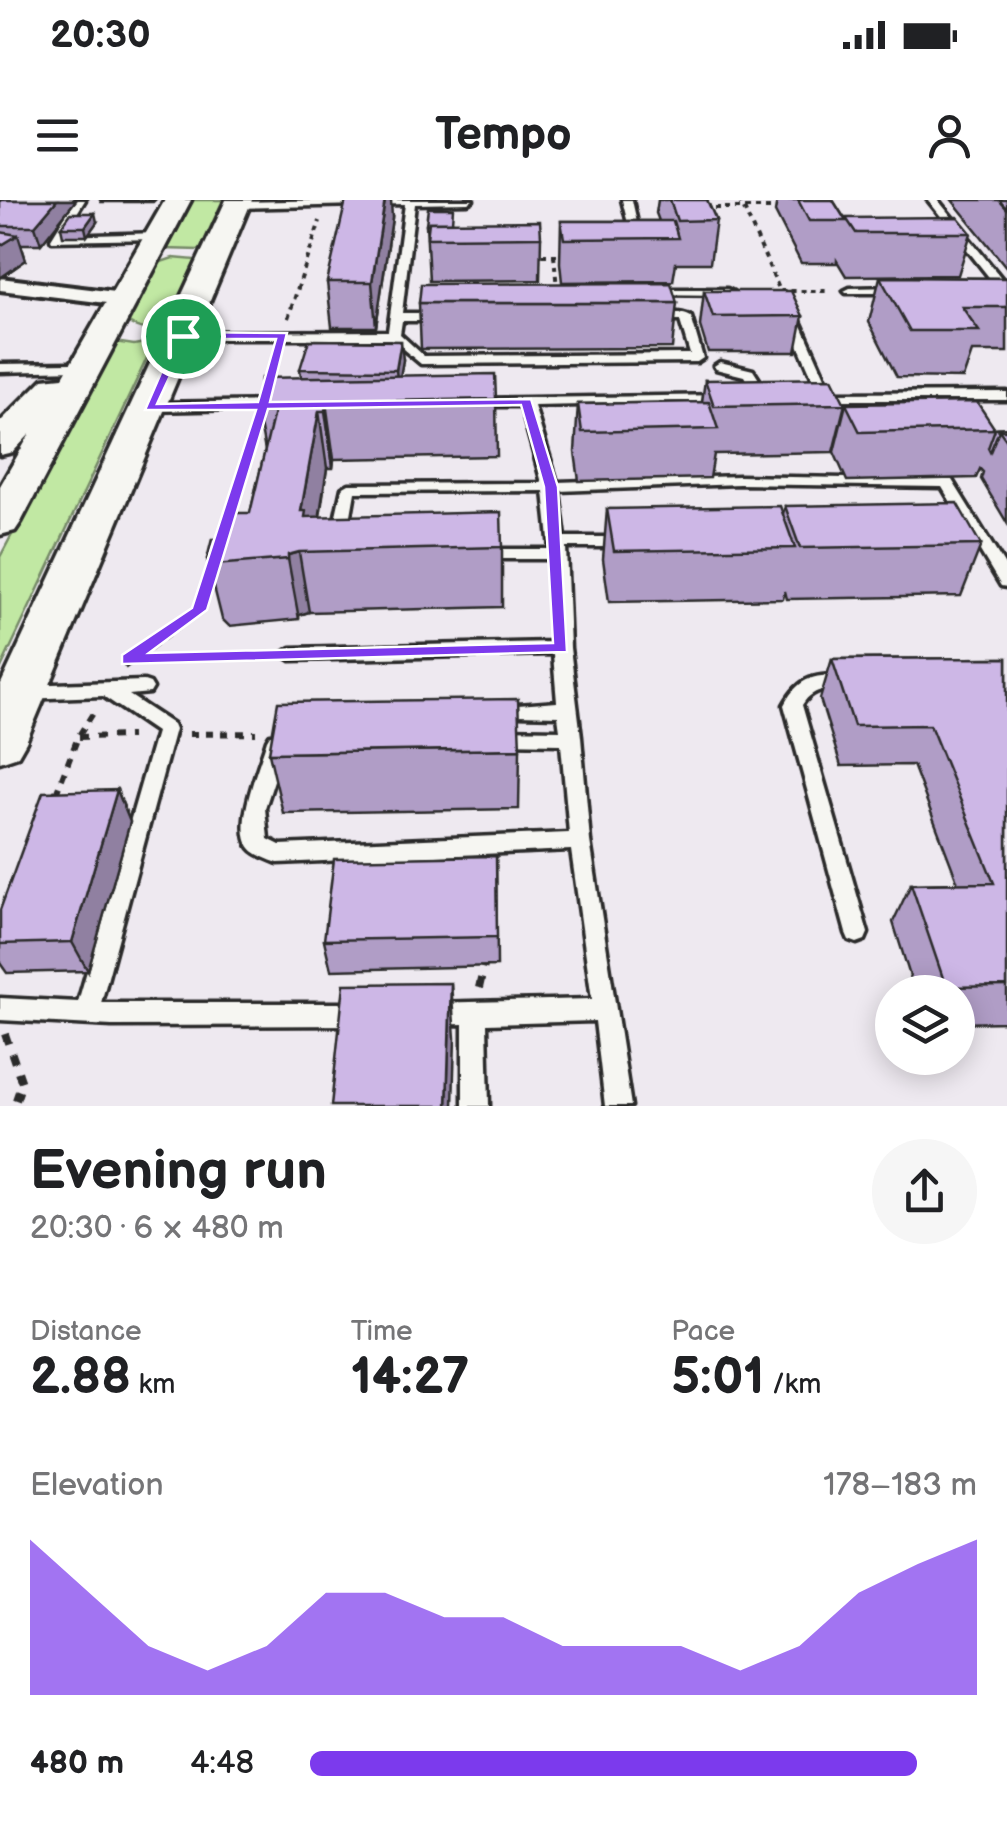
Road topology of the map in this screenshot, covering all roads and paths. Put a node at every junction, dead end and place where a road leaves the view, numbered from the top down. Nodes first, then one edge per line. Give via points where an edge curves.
1 (80, 200) edge
2 (178, 200) edge
3 (627, 200) edge
4 (740, 200) edge
5 (932, 200) edge
6 (465, 202) edge
7 (238, 203) edge
8 (410, 203) junction
9 (323, 204) junction
10 (705, 208) edge
11 (743, 208) junction
12 (784, 208) dead end
13 (460, 218) edge
14 (151, 249) junction
15 (517, 255) edge
16 (554, 255) junction
17 (570, 255) edge
18 (629, 255) edge
19 (216, 256) junction
20 (0, 284) edge
21 (1006, 289) edge
22 (913, 290) edge
23 (986, 290) edge
24 (780, 291) junction
25 (850, 291) joint
26 (402, 292) junction
27 (422, 292) edge
28 (557, 292) edge
29 (629, 292) edge
30 (647, 292) junction
31 (742, 292) edge
32 (398, 317) junction
33 (457, 317) edge
34 (632, 317) edge
35 (652, 317) junction
36 (141, 328) junction
37 (283, 335) junction
38 (394, 335) junction
39 (720, 366) dead end
40 (72, 367) junction
41 (0, 368) edge
42 (827, 397) junction
43 (1007, 397) edge
44 (764, 398) junction
45 (780, 398) edge
46 (796, 398) edge
47 (526, 402) junction
48 (451, 403) edge
49 (301, 405) edge
50 (263, 406) junction
51 (149, 408) junction
52 (14, 415) edge
53 (0, 444) edge
54 (552, 493) junction
55 (520, 499) dead end
56 (0, 522) edge
57 (959, 538) edge
58 (978, 538) junction
59 (654, 542) edge
60 (558, 548) junction
61 (355, 554) edge
62 (466, 554) edge
63 (1007, 582) edge
64 (561, 648) junction
65 (291, 654) joint
66 (128, 660) junction
67 (871, 681) edge
68 (144, 688) dead end
69 (108, 690) junction
70 (22, 692) junction
71 (568, 709) junction
72 (525, 710) dead end
73 (299, 732) edge
74 (474, 736) edge
75 (572, 737) junction
76 (0, 742) edge
77 (50, 809) edge
78 (580, 842) junction
79 (857, 933) dead end
80 (0, 1008) edge
81 (605, 1010) junction
82 (87, 1013) junction
83 (475, 1014) junction
84 (0, 1019) edge
85 (14, 1106) edge
86 (476, 1106) edge
87 (618, 1106) edge

1 - 14 lane via 56,239
2 - 14 main road
3 - 18 lane via 642,255
4 - 11 path
5 - 21 lane
6 - 8 lane
6 - 13 lane
7 - 9 lane
7 - 19 main road
8 - 9 lane
8 - 26 lane
9 - 37 path
10 - 11 path
11 - 12 path
11 - 24 path
14 - 19 main road
14 - 36 main road
15 - 16 path
16 - 17 path
16 - 28 path
19 - 36 main road
20 - 36 street
21 - 23 lane
22 - 25 lane
24 - 25 path
24 - 42 lane
26 - 27 lane
26 - 32 lane
29 - 30 lane
30 - 31 lane
30 - 35 lane
32 - 33 lane
32 - 38 lane
34 - 35 lane
35 - 38 lane via 685,317 697,358 421,360
36 - 37 lane
36 - 40 main road
36 - 51 main road
36 - 56 main road
37 - 38 lane
37 - 50 path
39 - 44 lane via 749,374
40 - 41 lane
40 - 52 main road
42 - 43 lane
42 - 46 lane
44 - 45 lane
44 - 47 lane
47 - 48 lane
47 - 54 lane
49 - 50 lane
50 - 51 lane
50 - 66 path via 199,610
51 - 70 main road
52 - 53 main road
54 - 55 lane
54 - 58 lane via 739,480 947,483
54 - 60 lane
54 - 61 lane via 349,488 336,554
57 - 58 lane
58 - 63 lane
59 - 60 lane
60 - 62 lane
60 - 64 lane
64 - 65 lane
64 - 71 lane
65 - 66 path
66 - 69 path
67 - 79 lane via 812,682 793,705
68 - 69 lane
69 - 70 lane
69 - 77 path via 78,738
69 - 82 lane via 166,729
70 - 76 main road
71 - 72 lane
71 - 75 lane
73 - 78 lane via 279,732 255,808 258,844 278,854
74 - 75 lane
75 - 78 lane
78 - 81 lane
80 - 82 lane
81 - 83 lane
81 - 87 lane
82 - 83 lane
83 - 86 lane
84 - 85 path via 22,1083

